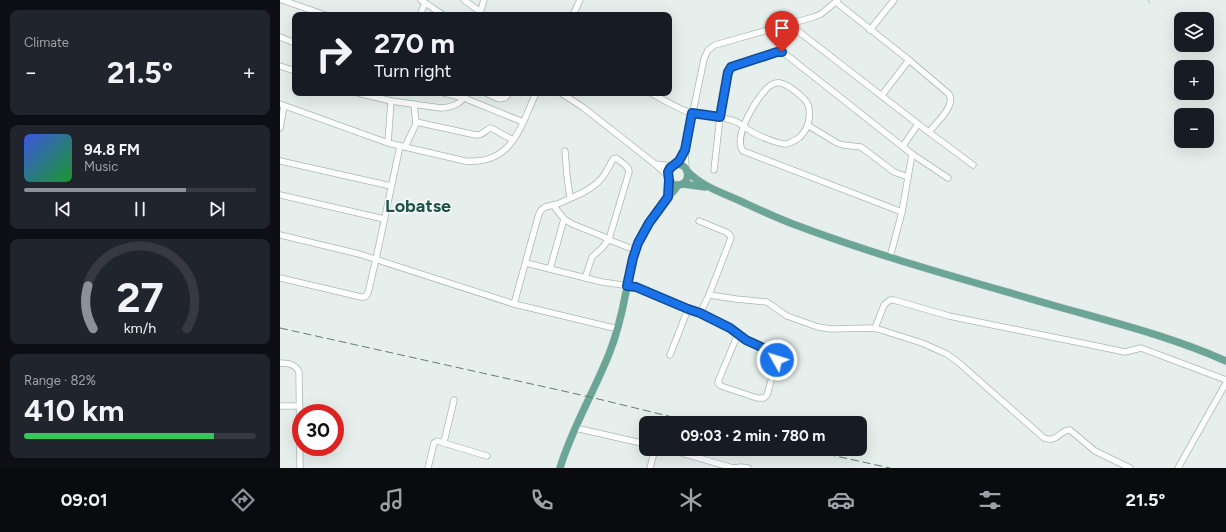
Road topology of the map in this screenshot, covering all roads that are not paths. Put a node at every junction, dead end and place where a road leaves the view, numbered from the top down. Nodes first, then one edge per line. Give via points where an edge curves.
1 (282, 0) edge
2 (464, 0) edge
3 (484, 0) edge
4 (580, 0) edge
5 (894, 0) edge
6 (423, 1) edge
7 (837, 1) edge
8 (280, 3) edge
9 (314, 12) edge
10 (421, 12) edge
11 (439, 12) edge
12 (478, 12) edge
13 (481, 12) edge
14 (574, 12) edge
15 (789, 24) junction
16 (870, 30) junction
17 (280, 37) edge
18 (292, 42) edge
19 (910, 60) junction
20 (280, 66) edge
21 (292, 70) edge
22 (882, 95) junction
23 (370, 96) edge
24 (466, 96) edge
25 (494, 96) edge
26 (507, 96) edge
27 (535, 96) edge
28 (566, 96) edge
29 (657, 96) edge
30 (391, 101) junction
31 (414, 104) junction
32 (282, 105) edge
33 (692, 113) junction
34 (720, 117) junction
35 (416, 122) junction
36 (523, 122) junction
37 (918, 124) junction
38 (744, 126) junction
39 (808, 126) junction
40 (280, 128) edge
41 (929, 132) junction
42 (513, 140) junction
43 (388, 143) junction
44 (903, 146) junction
45 (403, 147) junction
46 (685, 150) junction
47 (565, 151) dead end
48 (912, 154) junction
49 (280, 161) edge
50 (655, 164) junction
51 (674, 165) junction
52 (973, 165) dead end
53 (687, 170) junction
54 (714, 170) dead end
55 (668, 178) junction
56 (908, 178) junction
57 (948, 178) dead end
58 (680, 185) junction
59 (391, 186) junction
60 (707, 187) junction
61 (280, 195) edge
62 (668, 197) junction
63 (570, 198) junction
64 (552, 205) junction
65 (902, 212) junction
66 (384, 219) junction
67 (564, 219) junction
68 (699, 221) dead end
69 (280, 235) edge
70 (609, 239) junction
71 (635, 250) junction
72 (890, 257) junction
73 (376, 259) junction
74 (526, 263) junction
75 (550, 269) junction
76 (280, 278) edge
77 (585, 278) junction
78 (627, 286) junction
79 (709, 295) junction
80 (514, 304) junction
81 (688, 309) junction
82 (700, 313) junction
83 (875, 328) junction
84 (618, 329) junction
85 (738, 334) junction
86 (670, 356) dead end
87 (1226, 361) edge
88 (280, 363) edge
89 (1226, 382) edge
90 (454, 400) dead end
91 (300, 404) edge
92 (280, 406) edge
93 (292, 406) edge
94 (575, 428) junction
95 (444, 442) junction
96 (639, 442) edge
97 (300, 456) edge
98 (487, 456) dead end
99 (653, 456) edge
100 (692, 456) edge
101 (300, 468) edge
102 (428, 468) edge
103 (560, 468) edge
104 (650, 468) edge
105 (733, 468) edge
106 (748, 468) edge
107 (1130, 468) edge
108 (1178, 468) edge

1 - 8 street
1 - 9 street
2 - 12 street
3 - 13 street
4 - 14 street
5 - 16 street
6 - 10 street
6 - 11 street
7 - 15 street via 821,14
7 - 16 street
15 - 22 street
15 - 33 street via 710,47 704,59
16 - 19 street
17 - 18 street
19 - 22 street
19 - 41 street via 951,96 948,108
20 - 21 street
22 - 37 street
23 - 30 street
24 - 31 street via 449,107
24 - 36 street
25 - 26 street via 502,99
27 - 36 street
28 - 50 street
29 - 33 street
30 - 31 street
30 - 43 street
31 - 35 street
32 - 40 street
32 - 43 street
33 - 34 street
33 - 46 street
34 - 38 street
34 - 44 street via 731,67 782,52
34 - 54 street
35 - 42 street via 476,135 483,134 491,128
35 - 45 street
36 - 42 street
37 - 41 street
37 - 44 street
38 - 39 street via 756,134 786,144 799,138
38 - 39 street via 749,113 765,91 772,84 779,82 808,102
38 - 65 street via 740,146 745,153
39 - 56 street via 837,143 861,147 894,172
41 - 52 street
42 - 45 street via 497,156 474,162
43 - 45 street
44 - 48 street
45 - 59 street
46 - 51 street
46 - 53 street
47 - 63 street
48 - 56 street
48 - 57 street
49 - 59 street
50 - 51 street
50 - 55 street
51 - 53 main road via 683,166
51 - 55 main road via 668,172
53 - 58 main road via 688,177
53 - 60 main road
55 - 58 main road via 671,183
55 - 62 main road
56 - 65 street
58 - 60 main road
58 - 62 main road
59 - 66 street
60 - 72 main road via 775,217
61 - 66 street
62 - 71 main road via 649,223
63 - 64 street
63 - 70 street via 599,182 613,159 616,158 627,166 629,172
64 - 67 street
64 - 74 street via 543,207 539,212
65 - 72 street
66 - 73 street
67 - 70 street
67 - 75 street
68 - 79 street via 730,235
69 - 73 street
70 - 71 street
70 - 77 street via 592,257
71 - 78 main road
72 - 87 main road via 1140,330
73 - 76 street via 365,297
73 - 80 street
74 - 75 street
74 - 80 street
75 - 77 street
77 - 78 street
78 - 81 street via 636,287
78 - 84 main road
79 - 82 street
79 - 83 street via 767,302 787,316 818,327
80 - 84 street
81 - 82 street
81 - 86 street
82 - 85 street
83 - 89 street via 884,305 894,300 949,316 1125,352 1141,348
83 - 107 street via 922,343 953,358 1044,438 1054,439 1070,430 1094,451
84 - 94 main road via 606,362
85 - 85 street via 719,384 756,398 764,398 777,360 776,356
88 - 91 street via 292,364 298,369
89 - 108 street
90 - 95 street
92 - 93 street
94 - 96 street
94 - 103 main road
95 - 98 street
95 - 102 street via 435,442
97 - 101 street
99 - 104 street
100 - 105 street
105 - 106 street

